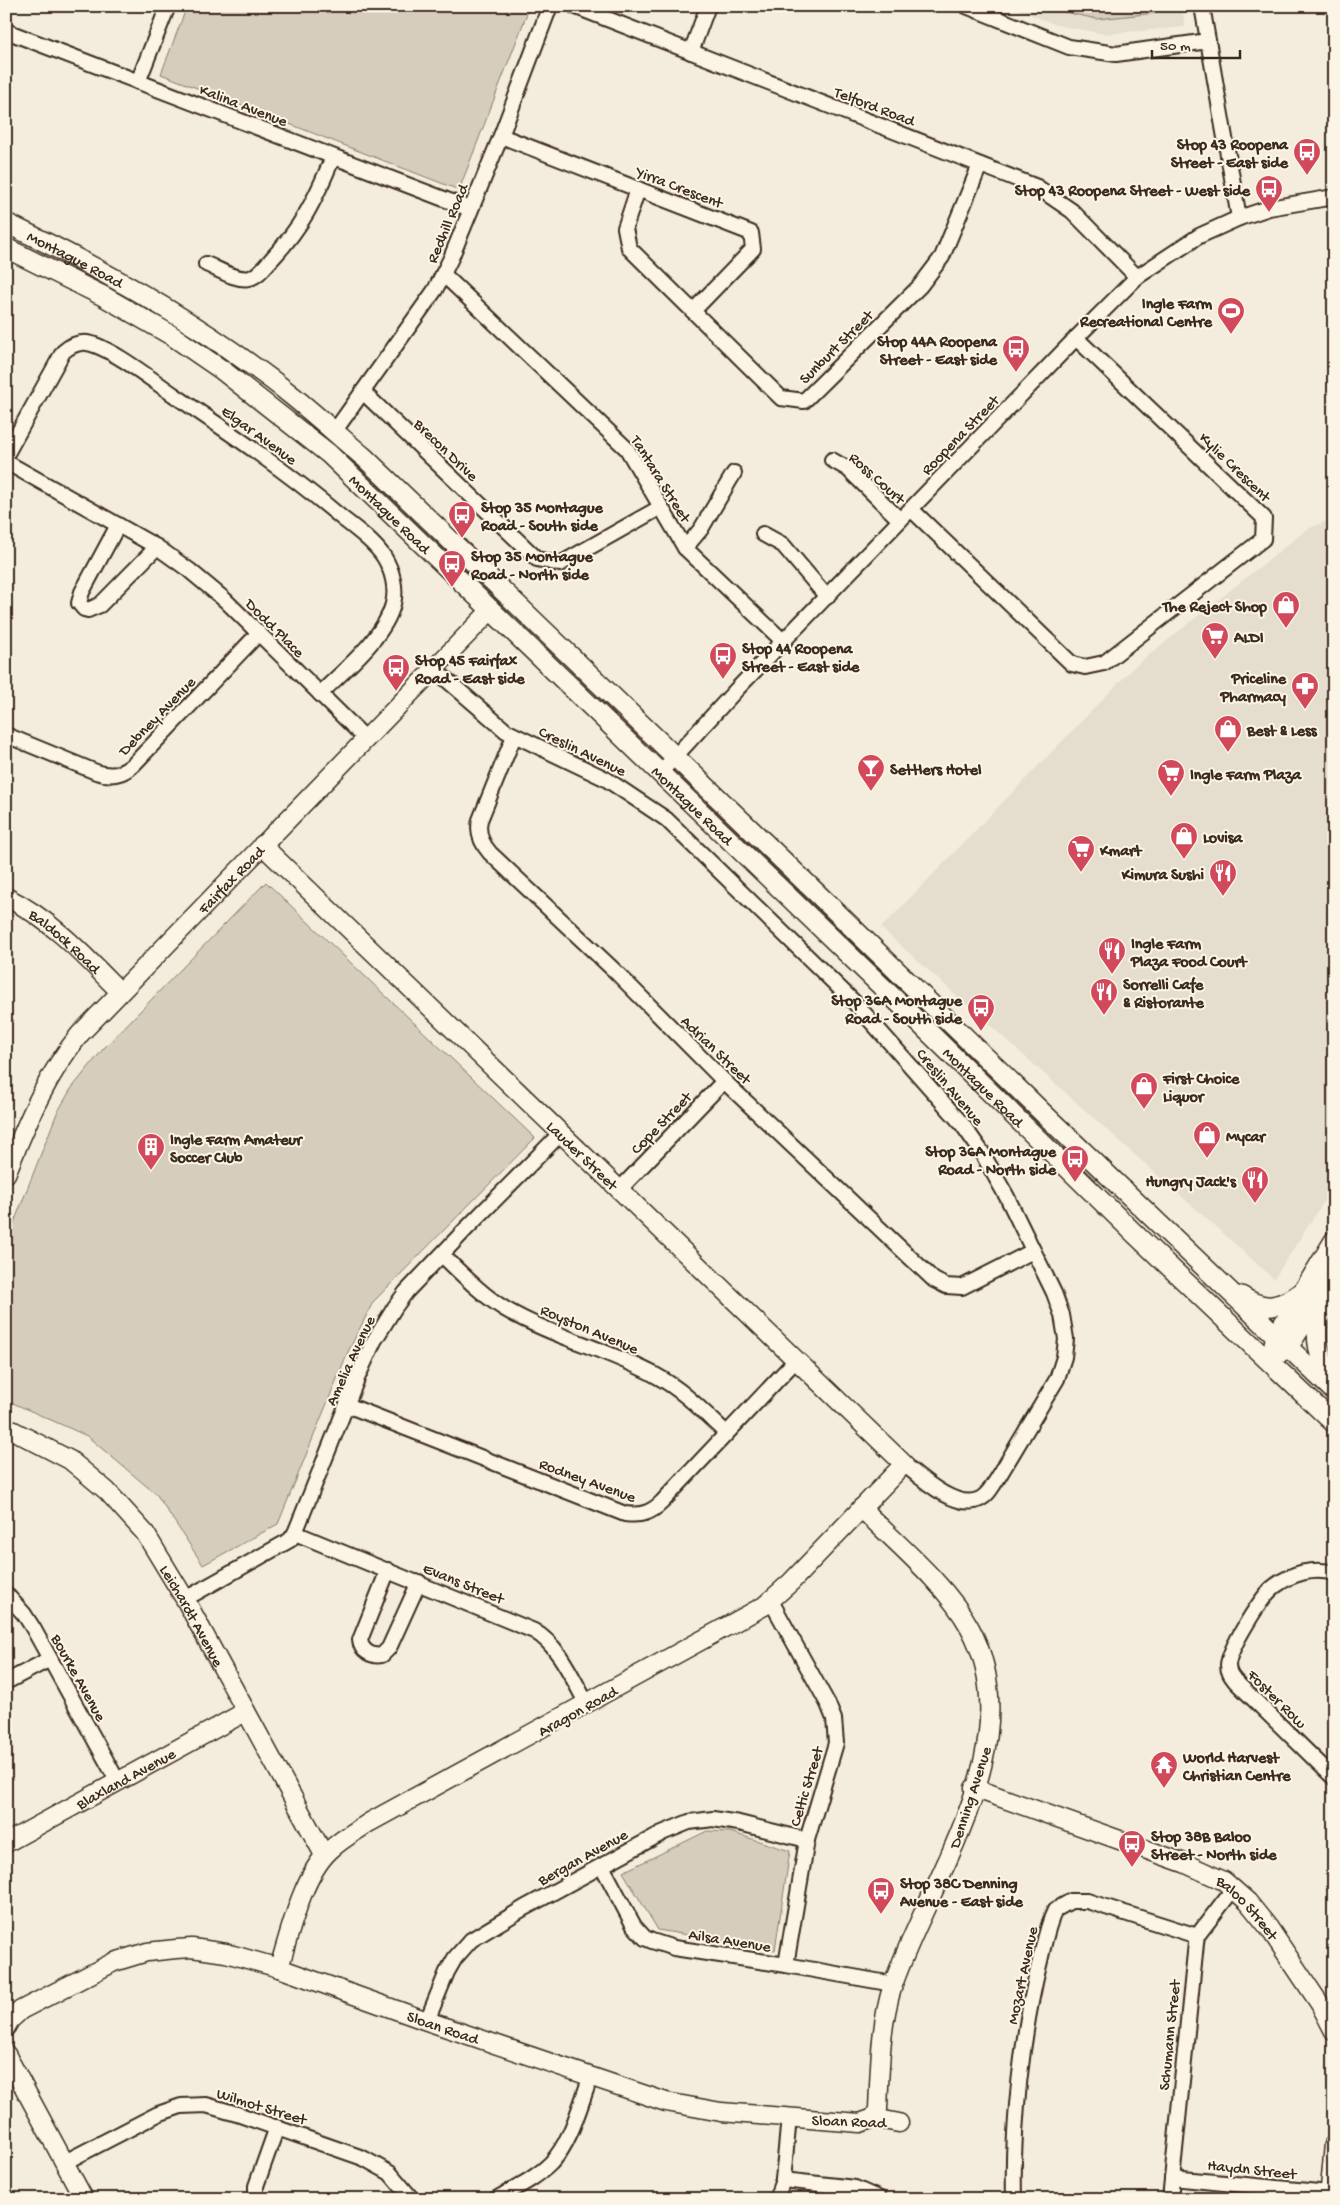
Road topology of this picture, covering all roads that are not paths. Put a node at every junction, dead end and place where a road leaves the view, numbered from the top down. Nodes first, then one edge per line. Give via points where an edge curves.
1 (168, 6) edge
2 (550, 6) edge
3 (574, 6) edge
4 (708, 6) edge
5 (966, 6) edge
6 (1202, 6) edge
7 (6, 31) edge
8 (1208, 41) junction
9 (691, 52) junction
10 (138, 82) junction
11 (501, 136) junction
12 (333, 157) junction
13 (980, 165) junction
14 (638, 189) junction
15 (1334, 197) edge
16 (470, 209) junction
17 (1239, 218) junction
18 (6, 223) edge
19 (6, 248) edge
20 (206, 264) dead end
21 (443, 274) junction
22 (1137, 277) junction
23 (693, 311) junction
24 (1076, 338) junction
25 (362, 392) junction
26 (334, 432) junction
27 (321, 448) junction
28 (6, 455) edge
29 (832, 460) dead end
30 (6, 462) edge
31 (734, 473) dead end
32 (661, 507) junction
33 (911, 509) junction
34 (900, 520) junction
35 (118, 525) junction
36 (763, 534) dead end
37 (158, 547) junction
38 (685, 548) junction
39 (506, 596) junction
40 (827, 597) junction
41 (491, 610) junction
42 (258, 634) junction
43 (784, 642) junction
44 (433, 668) junction
45 (320, 694) junction
46 (6, 735) edge
47 (514, 736) junction
48 (365, 738) junction
49 (675, 757) junction
50 (660, 773) junction
51 (262, 845) junction
52 (6, 897) edge
53 (120, 991) junction
54 (724, 1081) junction
55 (561, 1133) junction
56 (6, 1174) edge
57 (620, 1189) junction
58 (1334, 1241) edge
59 (1033, 1251) junction
60 (442, 1254) junction
61 (1214, 1276) junction
62 (1334, 1277) edge
63 (1334, 1281) edge
64 (1304, 1290) junction
65 (1282, 1341) junction
66 (796, 1360) junction
67 (1269, 1361) junction
68 (1334, 1380) edge
69 (1334, 1390) edge
70 (347, 1405) junction
71 (1334, 1423) edge
72 (6, 1427) edge
73 (726, 1433) junction
74 (904, 1464) junction
75 (861, 1508) junction
76 (295, 1534) junction
77 (388, 1570) junction
78 (1334, 1573) edge
79 (419, 1582) junction
80 (6, 1594) edge
81 (185, 1599) junction
82 (771, 1601) junction
83 (50, 1659) junction
84 (6, 1682) edge
85 (587, 1704) junction
86 (246, 1712) junction
87 (1334, 1778) edge
88 (118, 1782) junction
89 (974, 1788) junction
90 (806, 1840) junction
91 (6, 1843) edge
92 (324, 1855) junction
93 (602, 1866) junction
94 (1234, 1888) junction
95 (1197, 1936) junction
96 (786, 1965) junction
97 (279, 1968) junction
98 (893, 1984) junction
99 (427, 2021) junction
100 (6, 2027) edge
101 (1334, 2030) edge
102 (6, 2054) edge
103 (591, 2076) junction
104 (789, 2117) junction
105 (874, 2118) junction
106 (899, 2123) dead end
107 (277, 2128) junction
108 (1334, 2144) edge
109 (65, 2162) junction
110 (1172, 2178) junction
111 (783, 2180) junction
112 (1329, 2196) edge
113 (84, 2199) edge
114 (256, 2199) edge
115 (412, 2199) edge
116 (496, 2199) edge
117 (776, 2199) edge
118 (880, 2199) edge
119 (1014, 2199) edge
120 (1170, 2199) edge

1 - 10 street
2 - 11 street, Redhill Road
3 - 9 street, Telford Road
4 - 9 street
5 - 8 street via 1069,47 1116,54
6 - 8 street
7 - 10 street, Kalina Avenue
8 - 17 street
9 - 13 street, Telford Road
10 - 12 street, Kalina Avenue
11 - 14 street, Yirra Crescent
11 - 16 street, Redhill Road
12 - 16 street, Kalina Avenue
12 - 20 street via 311,209 286,244 259,272 250,278 239,278
13 - 22 street, Telford Road via 1037,187 1072,211
13 - 23 street, Sunburt Street via 942,257 920,286 804,400 781,398
14 - 23 street, Sunburt Street via 625,228 629,248
14 - 23 street, Yirra Crescent via 751,232 753,249
15 - 17 street, Roopena Street via 1269,208
16 - 21 street, Redhill Road
17 - 22 street, Roopena Street via 1199,236
18 - 26 main road, Montague Road via 128,284 184,319 251,364
19 - 27 main road, Montague Road via 103,296 171,335 222,370
21 - 25 street, Redhill Road via 421,313
21 - 32 street, Tantara Street via 627,450
22 - 24 street, Roopena Street
24 - 33 street, Roopena Street
24 - 33 street, Kylie Crescent via 1264,518 1263,540 1104,663 1085,667 1072,664
25 - 26 street, Redhill Road
25 - 32 street, Brecon Drive via 537,559 560,564
26 - 27 main road
26 - 39 main road, Montague Road
27 - 41 main road, Montague Road
28 - 45 street, Elgar Avenue via 63,352 73,345 87,343 103,348 318,497 380,552 388,566 395,595 383,627
29 - 34 street, Ross Court via 848,469
30 - 35 street, Dodd Place
31 - 38 street via 702,529
32 - 38 street, Tantara Street
33 - 34 street, Roopena Street
34 - 40 street, Roopena Street
35 - 37 street, Dodd Place
35 - 37 street via 82,592 79,603 84,609 100,605
36 - 40 street via 783,545
37 - 42 street, Dodd Place via 201,580
38 - 43 street, Tantara Street
39 - 41 main road
39 - 49 main road, Montague Road
40 - 43 street, Roopena Street
41 - 44 street, Fairfax Road
41 - 50 main road, Montague Road
42 - 45 street, Dodd Place
42 - 46 street, Debney Avenue via 134,764 120,774 96,772
43 - 49 street, Roopena Street
44 - 47 street, Creslin Avenue via 494,723
44 - 48 street, Fairfax Road
45 - 48 street, Dodd Place
47 - 54 street, Adrian Street via 480,820 478,831 484,846
47 - 59 street, Creslin Avenue via 606,779 659,813 840,988 962,1124 997,1177
48 - 51 street, Fairfax Road
49 - 50 street, Roopena Street
49 - 61 main road, Montague Road
50 - 67 main road, Montague Road
51 - 53 street, Fairfax Road
51 - 55 street, Lauder Street
52 - 53 street, Baldock Road via 47,922
53 - 56 street, Fairfax Road via 80,1034 54,1069 32,1111
54 - 57 street, Cope Street
54 - 59 street, Adrian Street via 940,1283 954,1287 971,1284
55 - 57 street, Lauder Street
55 - 60 street, Amelia Avenue
57 - 66 street, Lauder Street
58 - 64 main road
59 - 74 street, Creslin Avenue via 1062,1314 1065,1347 1057,1379 1022,1439 989,1492 970,1502 945,1494
60 - 70 street, Amelia Avenue via 406,1292 384,1323
60 - 73 street, Royston Avenue via 500,1306 656,1376 685,1395
61 - 64 main road via 1261,1306 1283,1304
61 - 65 main road, Montague Road
62 - 65 main road
63 - 68 main road via 1317,1329 1321,1359
64 - 65 main road
65 - 67 main road
65 - 69 main road, Montague Road
66 - 73 street, Rodney Avenue
66 - 74 street, Lauder Street
67 - 71 main road, Montague Road
70 - 73 street, Rodney Avenue via 634,1515 656,1508
70 - 76 street, Amelia Avenue
72 - 81 street, Leichardt Avenue via 70,1460 107,1491 145,1533
74 - 75 street, Aragon Road
75 - 82 street, Aragon Road
75 - 89 street, Denning Avenue via 956,1606 979,1647 990,1691 991,1712 986,1749
76 - 77 street, Evans Street
76 - 81 street via 284,1544
77 - 79 street, Evans Street
77 - 79 street via 360,1640 364,1650 373,1655 382,1655 389,1648
78 - 87 street, Foster Row via 1321,1570 1297,1574 1273,1587 1248,1623 1231,1653 1228,1666 1236,1682
79 - 85 street, Evans Street via 540,1634 556,1651
80 - 83 street, Bourke Avenue via 24,1614
81 - 86 street, Leichardt Avenue
82 - 85 street, Aragon Road
82 - 90 street, Celtic Street via 832,1712 835,1725 834,1749
83 - 84 street
83 - 88 street, Bourke Avenue
85 - 92 street, Aragon Road via 370,1822
86 - 88 street, Blaxland Avenue
86 - 92 street, Leichardt Avenue
88 - 91 street, Blaxland Avenue
89 - 94 street, Baloo Street via 1184,1863
89 - 98 street, Denning Avenue via 941,1876
90 - 93 street, Bergan Avenue via 723,1820 702,1820 662,1833
90 - 96 street, Celtic Street
92 - 97 street, Aragon Road via 307,1886
93 - 96 street, Ailsa Avenue via 629,1918 644,1938 674,1948
93 - 99 street, Bergan Avenue via 471,1940 458,1953 447,1972
94 - 95 street
94 - 101 street, Baloo Street via 1269,1928
95 - 110 street, Schumann Street
95 - 119 street, Mozart Avenue via 1087,1901 1071,1900 1055,1910 1030,2006 1016,2123
96 - 98 street, Ailsa Avenue
97 - 99 street, Sloan Road
97 - 100 street, Sloan Road via 211,1950 147,1952 83,1976 21,2010
98 - 105 street, Denning Avenue via 885,2022 878,2109
99 - 103 street, Sloan Road
102 - 109 street
103 - 104 street, Sloan Road via 685,2106
103 - 116 street via 571,2130 552,2161 533,2178
104 - 105 street, Sloan Road via 860,2122
104 - 111 street
105 - 106 street, Sloan Road
107 - 109 street, Wilmot Street via 218,2108 181,2106 145,2120
107 - 114 street via 256,2186
107 - 115 street, Wilmot Street via 334,2146 378,2165 390,2173
108 - 112 street
109 - 113 street
110 - 112 street, Haydn Street
110 - 120 street, Schumann Street
111 - 117 street
111 - 118 street via 855,2188

